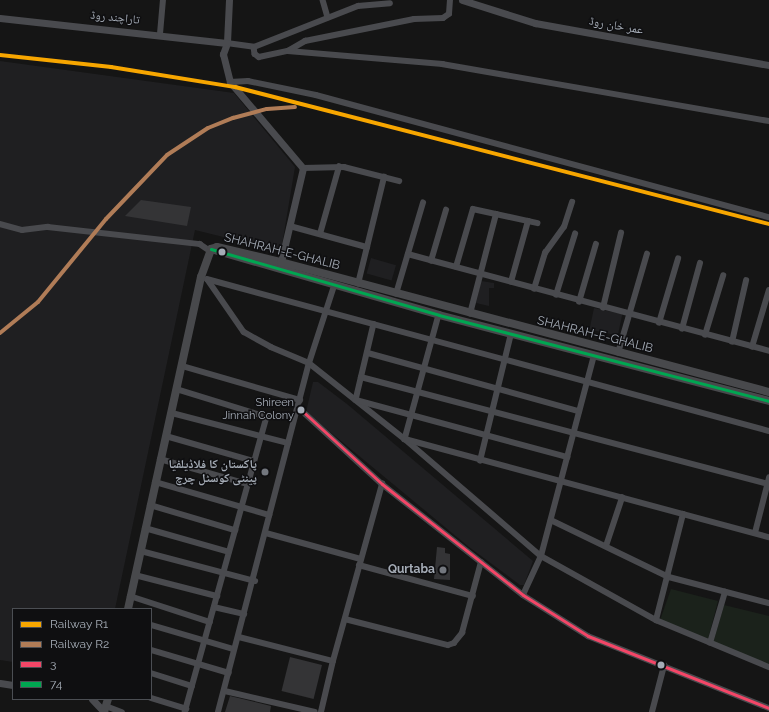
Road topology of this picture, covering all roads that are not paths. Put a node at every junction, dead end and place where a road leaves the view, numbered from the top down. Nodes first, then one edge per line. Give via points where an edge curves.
1 (163, 0) edge
2 (229, 0) edge
3 (322, 0) edge
4 (450, 0) edge
5 (462, 0) edge
6 (390, 3) dead end
7 (328, 17) junction
8 (0, 18) edge
9 (160, 34) junction
10 (227, 43) junction
11 (254, 47) junction
12 (288, 51) junction
13 (769, 65) edge
14 (230, 82) junction
15 (769, 121) edge
16 (339, 167) junction
17 (303, 168) junction
18 (384, 177) junction
19 (399, 181) dead end
20 (572, 202) dead end
21 (423, 203) dead end
22 (446, 210) dead end
23 (496, 214) junction
24 (769, 217) edge
25 (528, 221) junction
26 (537, 223) dead end
27 (0, 224) edge
28 (290, 226) junction
29 (621, 233) dead end
30 (320, 234) junction
31 (575, 234) dead end
32 (596, 244) dead end
33 (367, 247) junction
34 (210, 249) junction
35 (408, 254) junction
36 (647, 254) dead end
37 (678, 259) dead end
38 (431, 261) junction
39 (281, 262) junction
40 (700, 263) dead end
41 (456, 267) junction
42 (481, 274) junction
43 (723, 276) dead end
44 (204, 278) junction
45 (746, 281) dead end
46 (511, 282) junction
47 (358, 284) junction
48 (334, 286) junction
49 (534, 289) junction
50 (769, 290) edge
51 (396, 294) junction
52 (556, 295) junction
53 (579, 302) junction
54 (603, 308) junction
55 (326, 311) junction
56 (439, 314) junction
57 (470, 314) junction
58 (629, 315) junction
59 (659, 322) junction
60 (374, 324) junction
61 (682, 329) junction
62 (511, 334) junction
63 (705, 335) junction
64 (432, 340) junction
65 (732, 342) junction
66 (752, 347) junction
67 (769, 351) edge
68 (368, 353) junction
69 (618, 353) junction
70 (594, 356) junction
71 (505, 360) junction
72 (310, 363) junction
73 (182, 366) junction
74 (425, 368) junction
75 (362, 377) junction
76 (588, 381) junction
77 (498, 387) junction
78 (176, 389) junction
79 (418, 392) junction
80 (769, 392) edge
81 (300, 400) junction
82 (356, 400) junction
83 (769, 401) edge
84 (298, 407) junction
85 (579, 411) junction
86 (492, 412) junction
87 (172, 413) junction
88 (412, 415) junction
89 (769, 431) edge
90 (573, 434) junction
91 (486, 435) junction
92 (166, 436) junction
93 (261, 438) junction
94 (405, 439) junction
95 (288, 443) junction
96 (567, 457) junction
97 (160, 459) junction
98 (254, 461) junction
99 (480, 461) junction
100 (155, 482) junction
101 (560, 482) junction
102 (768, 482) edge
103 (248, 484) junction
104 (382, 484) junction
105 (622, 498) junction
106 (150, 505) junction
107 (242, 508) junction
108 (683, 514) junction
109 (269, 515) junction
110 (551, 520) junction
111 (145, 528) junction
112 (236, 530) junction
113 (266, 533) junction
114 (755, 533) junction
115 (769, 537) edge
116 (606, 546) junction
117 (141, 550) junction
118 (229, 552) junction
119 (541, 556) junction
120 (361, 559) junction
121 (481, 562) junction
122 (359, 565) junction
123 (224, 573) junction
124 (135, 575) junction
125 (669, 577) junction
126 (255, 581) junction
127 (726, 592) junction
128 (523, 594) junction
129 (130, 596) junction
130 (217, 596) junction
131 (473, 596) junction
132 (769, 603) edge
133 (214, 607) junction
134 (128, 608) edge
135 (244, 614) junction
136 (345, 619) junction
137 (656, 620) junction
138 (210, 622) junction
139 (152, 625) edge
140 (239, 637) junction
141 (205, 641) junction
142 (710, 643) junction
143 (234, 649) junction
144 (152, 650) edge
145 (332, 660) junction
146 (198, 664) junction
147 (664, 666) junction
148 (769, 667) edge
149 (152, 673) edge
150 (229, 673) junction
151 (0, 683) edge
152 (12, 685) edge
153 (192, 686) junction
154 (225, 691) junction
155 (152, 698) edge
156 (94, 700) edge
157 (105, 707) edge
158 (769, 708) edge
159 (186, 711) edge
160 (122, 712) edge
161 (218, 712) edge
162 (315, 712) edge
163 (322, 712) edge
164 (652, 712) edge

1 - 9 street
2 - 10 street
3 - 7 street
4 - 12 street via 446,17 414,19 312,40
5 - 13 street, عمر خان روڈ via 535,23
6 - 7 street via 358,6
7 - 11 street
8 - 9 street, تاراچند روڈ
9 - 10 street, تاراچند روڈ
10 - 11 street
10 - 14 street via 223,54
11 - 12 street via 255,54 259,57
12 - 15 street via 442,64
14 - 17 street
14 - 24 street via 248,81 316,95
16 - 17 street
16 - 18 street
16 - 30 street
17 - 28 street
18 - 19 street
18 - 33 street
20 - 49 street via 564,228 545,253
21 - 35 street
22 - 38 street
23 - 25 street
23 - 41 street via 472,210
23 - 42 street
25 - 26 street
25 - 46 street
27 - 34 street via 22,230 48,227 200,244
28 - 30 street
28 - 39 street
29 - 54 street
30 - 33 street
31 - 52 street
32 - 53 street
33 - 47 street
34 - 39 main road, SHAHRAH-E-GHALIB via 217,247
34 - 44 main road
34 - 48 main road, SHAHRAH-E-GHALIB
35 - 38 street
35 - 51 street
36 - 58 street
37 - 59 street
38 - 41 street
39 - 47 main road, SHAHRAH-E-GHALIB
40 - 61 street
41 - 42 street
42 - 46 street
42 - 57 street
43 - 63 street
44 - 55 street
44 - 72 street via 244,332 271,347
44 - 73 main road
45 - 65 street
46 - 49 street
47 - 51 main road, SHAHRAH-E-GHALIB
48 - 55 street
48 - 56 main road, SHAHRAH-E-GHALIB
49 - 52 street
50 - 66 street
51 - 57 main road, SHAHRAH-E-GHALIB
52 - 53 street
53 - 54 street
54 - 58 street
55 - 60 street
55 - 72 street
56 - 62 main road, SHAHRAH-E-GHALIB
56 - 64 street
57 - 69 main road, SHAHRAH-E-GHALIB
58 - 59 street
58 - 69 street
59 - 61 street
60 - 64 street
60 - 68 street
61 - 63 street
62 - 70 main road, SHAHRAH-E-GHALIB
62 - 71 street
63 - 65 street
64 - 71 street
64 - 74 street
65 - 66 street
66 - 67 street
68 - 74 street
68 - 75 street
69 - 80 main road, SHAHRAH-E-GHALIB
70 - 76 street
70 - 83 main road, SHAHRAH-E-GHALIB
71 - 76 street
71 - 77 street
72 - 81 street
72 - 82 street
73 - 78 main road
73 - 81 street
74 - 77 street
74 - 79 street
75 - 79 street
75 - 82 street
76 - 85 street
76 - 89 street
77 - 85 street
77 - 86 street
78 - 87 main road
78 - 93 street via 267,417
79 - 86 street
79 - 88 street
81 - 84 street
82 - 88 street
82 - 94 street
84 - 95 street
84 - 104 street
85 - 90 street
86 - 90 street
86 - 91 street
87 - 92 main road
87 - 93 street
88 - 91 street
88 - 94 street
90 - 96 street
90 - 102 street
91 - 96 street
91 - 99 street
92 - 97 main road
92 - 98 street
93 - 95 street
93 - 98 street
94 - 99 street
94 - 119 street
95 - 109 street
96 - 101 street
97 - 100 main road
97 - 103 street
98 - 103 street
99 - 101 street
100 - 106 main road
100 - 107 street
101 - 105 street
101 - 110 street
102 - 114 street
103 - 107 street
104 - 120 street
104 - 121 street
105 - 108 street
105 - 116 street
106 - 111 main road
106 - 112 street
107 - 109 street
107 - 112 street
108 - 114 street
108 - 125 street
109 - 113 street
110 - 116 street
110 - 119 street
111 - 117 main road
111 - 118 street
112 - 118 street
113 - 120 street
113 - 126 street
114 - 115 street
116 - 125 street
117 - 123 street
117 - 124 main road
118 - 123 street
119 - 128 street
119 - 137 street
120 - 122 street
121 - 128 street
121 - 131 street
122 - 131 street
122 - 136 street
123 - 126 street
123 - 130 street
124 - 129 main road
124 - 130 street
125 - 127 street
125 - 137 street
126 - 135 street
127 - 132 street
127 - 142 street
128 - 147 street via 588,636
129 - 134 main road
129 - 138 street
130 - 133 street
131 - 136 street via 459,640 448,645
133 - 135 street
133 - 138 street
135 - 140 street
136 - 145 street
137 - 142 street
138 - 141 street
139 - 141 street
140 - 143 street
140 - 145 street
141 - 143 street
141 - 146 street
142 - 148 street
143 - 150 street
144 - 146 street
145 - 163 street
146 - 150 street
146 - 153 street
147 - 158 street
147 - 164 street
149 - 153 street
150 - 154 street
151 - 152 street
153 - 159 street
154 - 161 street
154 - 162 street
155 - 159 street
156 - 157 street
157 - 160 street

